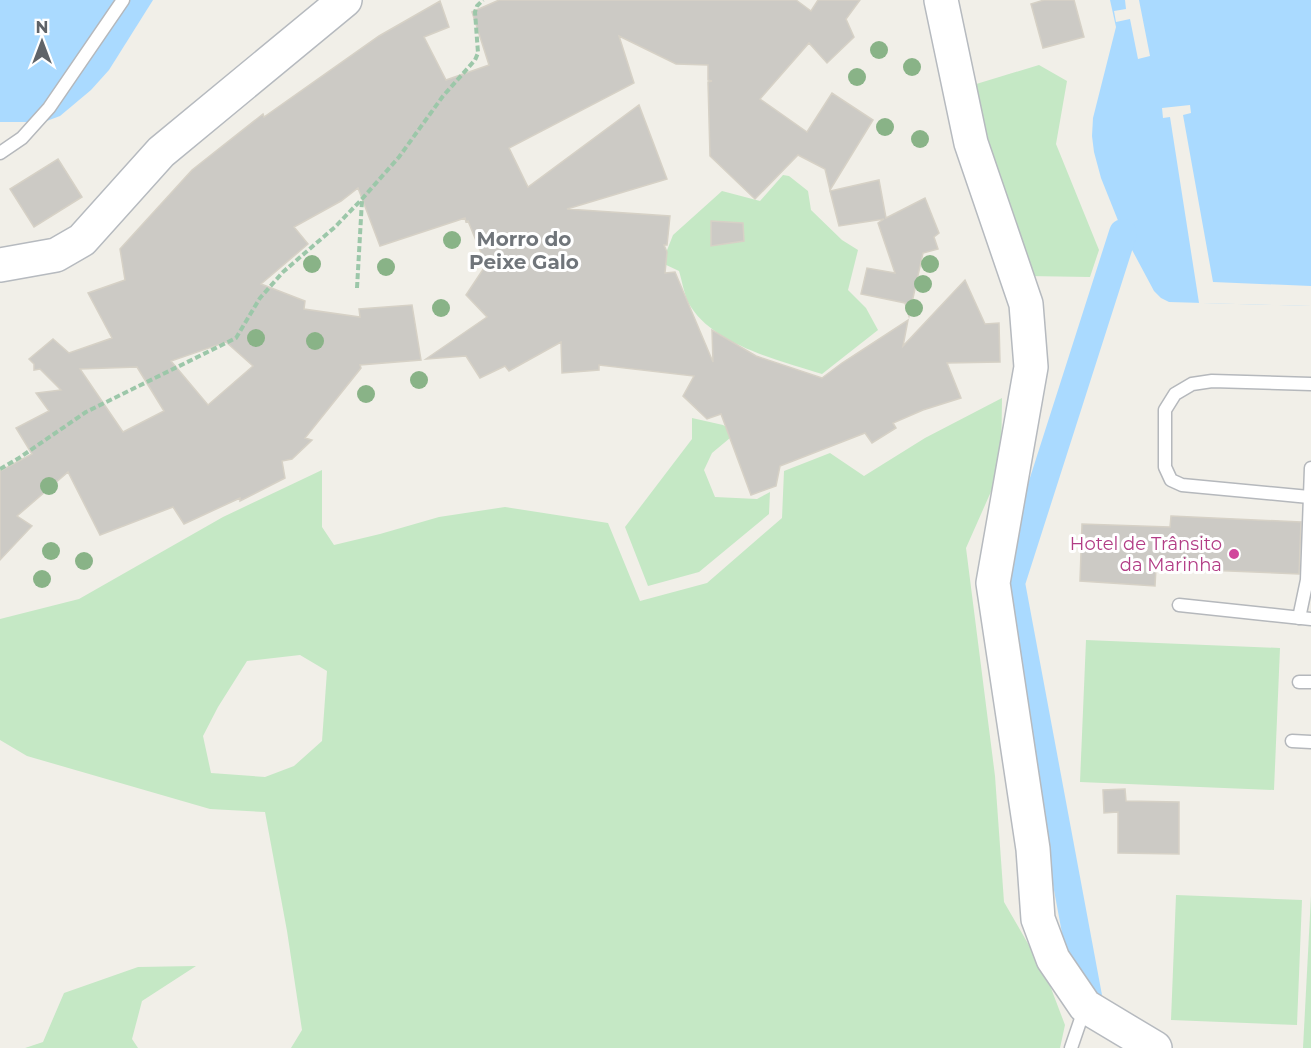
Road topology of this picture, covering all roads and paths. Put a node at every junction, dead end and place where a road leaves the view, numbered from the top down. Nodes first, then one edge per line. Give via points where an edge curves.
1 (123, 0) edge
2 (345, 0) edge
3 (483, 0) edge
4 (941, 0) edge
5 (0, 153) edge
6 (362, 199) junction
7 (0, 265) edge
8 (357, 288) dead end
9 (1311, 384) edge
10 (1311, 468) edge
11 (0, 469) edge
12 (1309, 497) junction
13 (1179, 604) dead end
14 (1305, 618) edge
15 (1292, 741) dead end
16 (1311, 742) edge
17 (1085, 1006) junction
18 (1071, 1048) edge
19 (1155, 1048) edge

1 - 5 lane via 49,108 22,138
2 - 7 street via 161,152 82,240 56,255
3 - 6 path via 475,12 475,60
4 - 17 street via 971,143 1026,304 1031,367 993,583 1033,849 1038,919 1053,960
6 - 8 path
6 - 11 path via 283,272 254,305 236,338 86,412
9 - 12 lane via 1192,384 1175,394 1165,410 1165,467 1171,480 1182,485
10 - 12 lane
12 - 14 lane
13 - 14 lane
15 - 16 lane
17 - 18 lane
17 - 19 street

